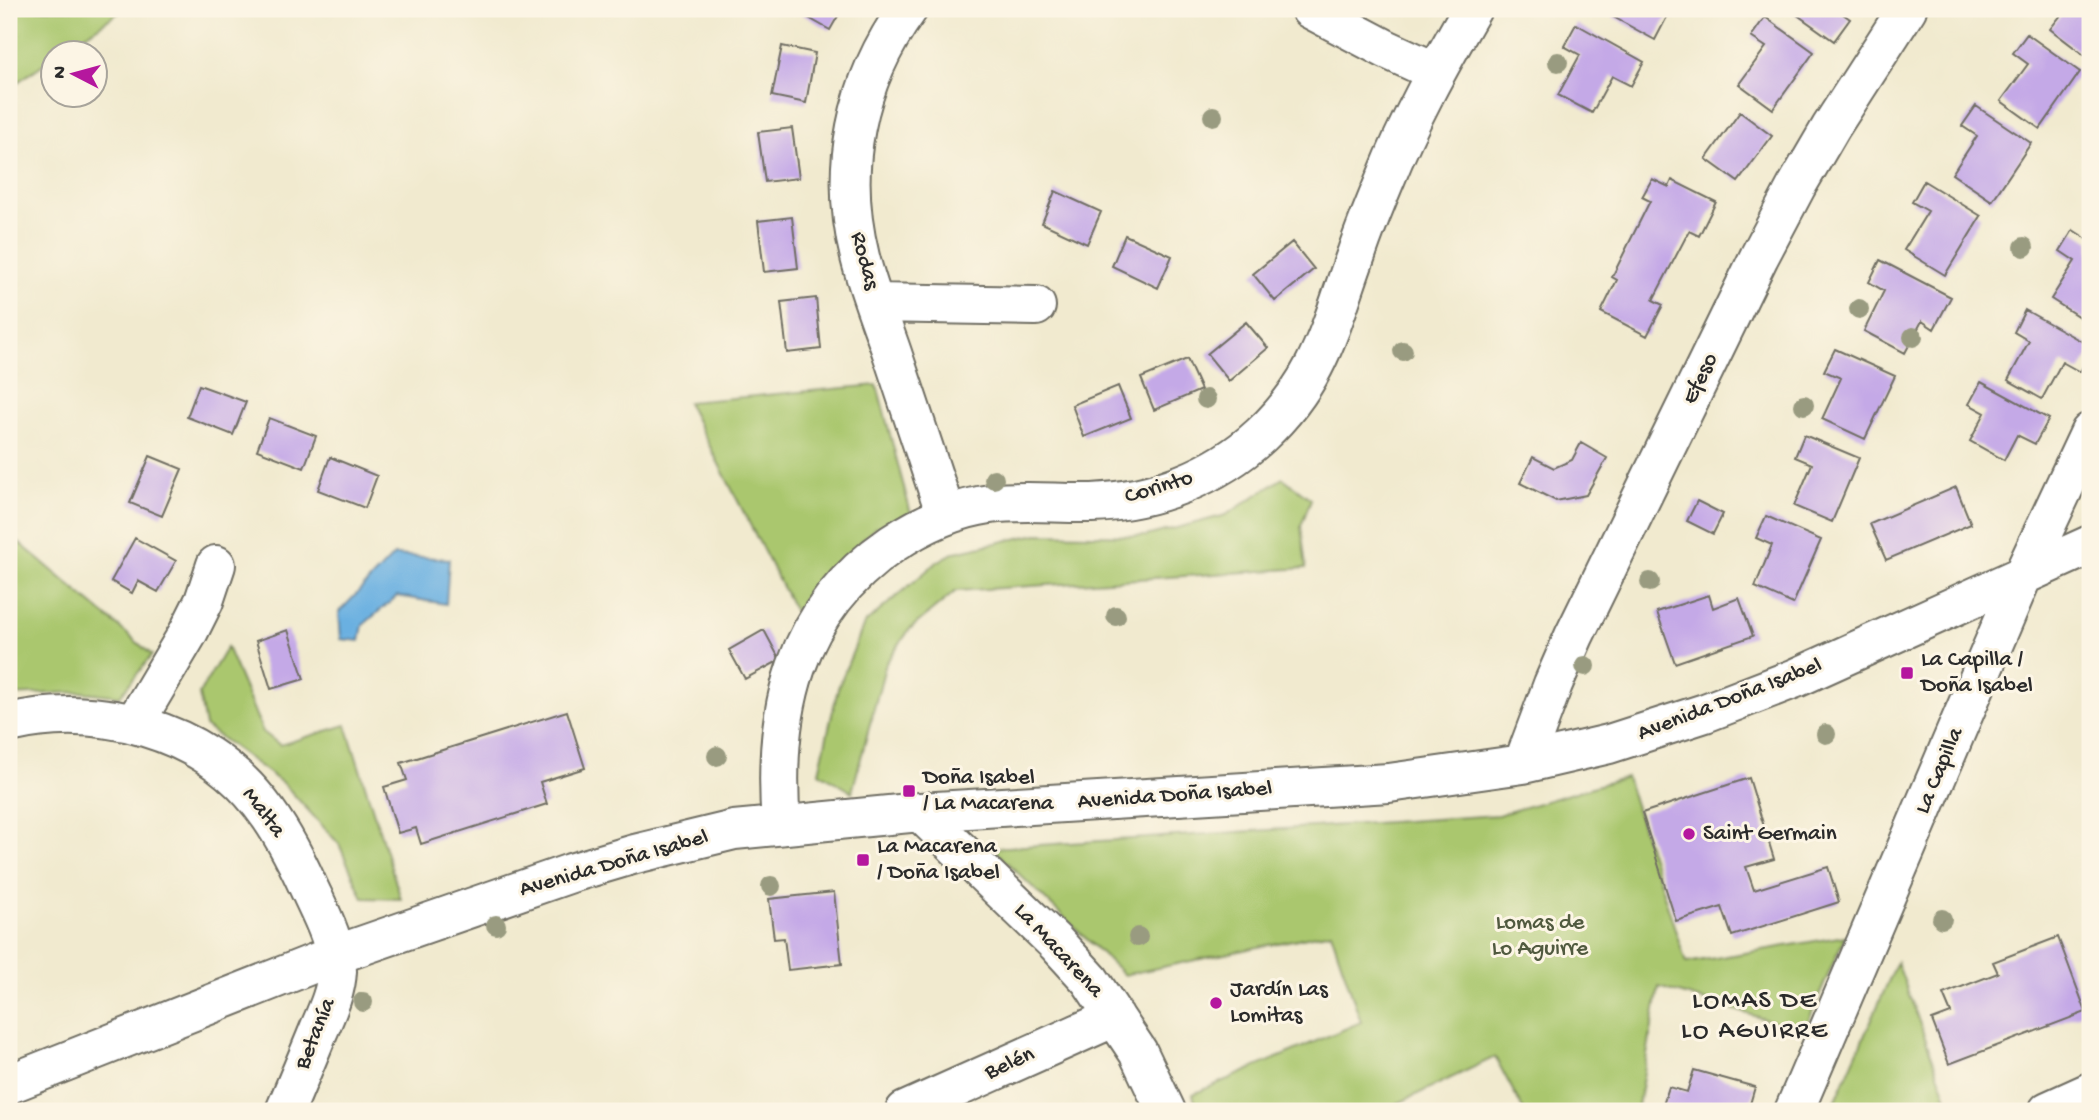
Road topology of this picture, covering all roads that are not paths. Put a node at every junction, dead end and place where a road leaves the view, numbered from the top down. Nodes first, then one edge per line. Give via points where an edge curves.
1 (908, 9) edge
2 (1310, 9) edge
3 (1472, 9) edge
4 (1907, 9) edge
5 (1436, 72) junction
6 (875, 303) junction
7 (1036, 306) dead end
8 (2090, 432) edge
9 (946, 515) junction
10 (2090, 545) edge
11 (216, 565) dead end
12 (2023, 575) junction
13 (9, 723) edge
14 (134, 724) junction
15 (1523, 764) junction
16 (920, 812) junction
17 (780, 824) junction
18 (335, 955) junction
19 (1115, 1017) junction
20 (9, 1084) edge
21 (2090, 1092) edge
22 (285, 1111) edge
23 (905, 1111) edge
24 (1166, 1111) edge
25 (1794, 1111) edge
26 (2048, 1111) edge

1 - 6 street, Rodas via 869,79 851,156 853,219
2 - 5 street
3 - 5 street, Corinto
4 - 15 street, Efeso via 1831,127 1759,257 1574,636
5 - 9 street, Corinto via 1385,179 1324,348 1295,397 1259,436 1216,468 1146,496 1096,503 1015,501
6 - 7 street
6 - 9 street, Rodas
8 - 12 street, La Capilla
9 - 17 street, Corinto via 920,526 853,574 819,617 797,664 783,719
10 - 12 street, Avenida Doña Isabel
11 - 14 street via 188,633
12 - 15 street, Avenida Doña Isabel via 1796,678 1705,713 1609,744
12 - 25 street, La Capilla
13 - 14 street, Malta via 75,716
14 - 18 street, Malta via 194,748 259,801 297,862
15 - 16 street, Avenida Doña Isabel via 1389,783
16 - 17 street, Avenida Doña Isabel
16 - 19 street, La Macarena via 1074,961
17 - 18 street, Avenida Doña Isabel via 635,854
18 - 20 street, Avenida Doña Isabel
18 - 22 street, Betanía via 335,989
19 - 23 street, Belén
19 - 24 street, La Macarena via 1138,1052
21 - 26 street

